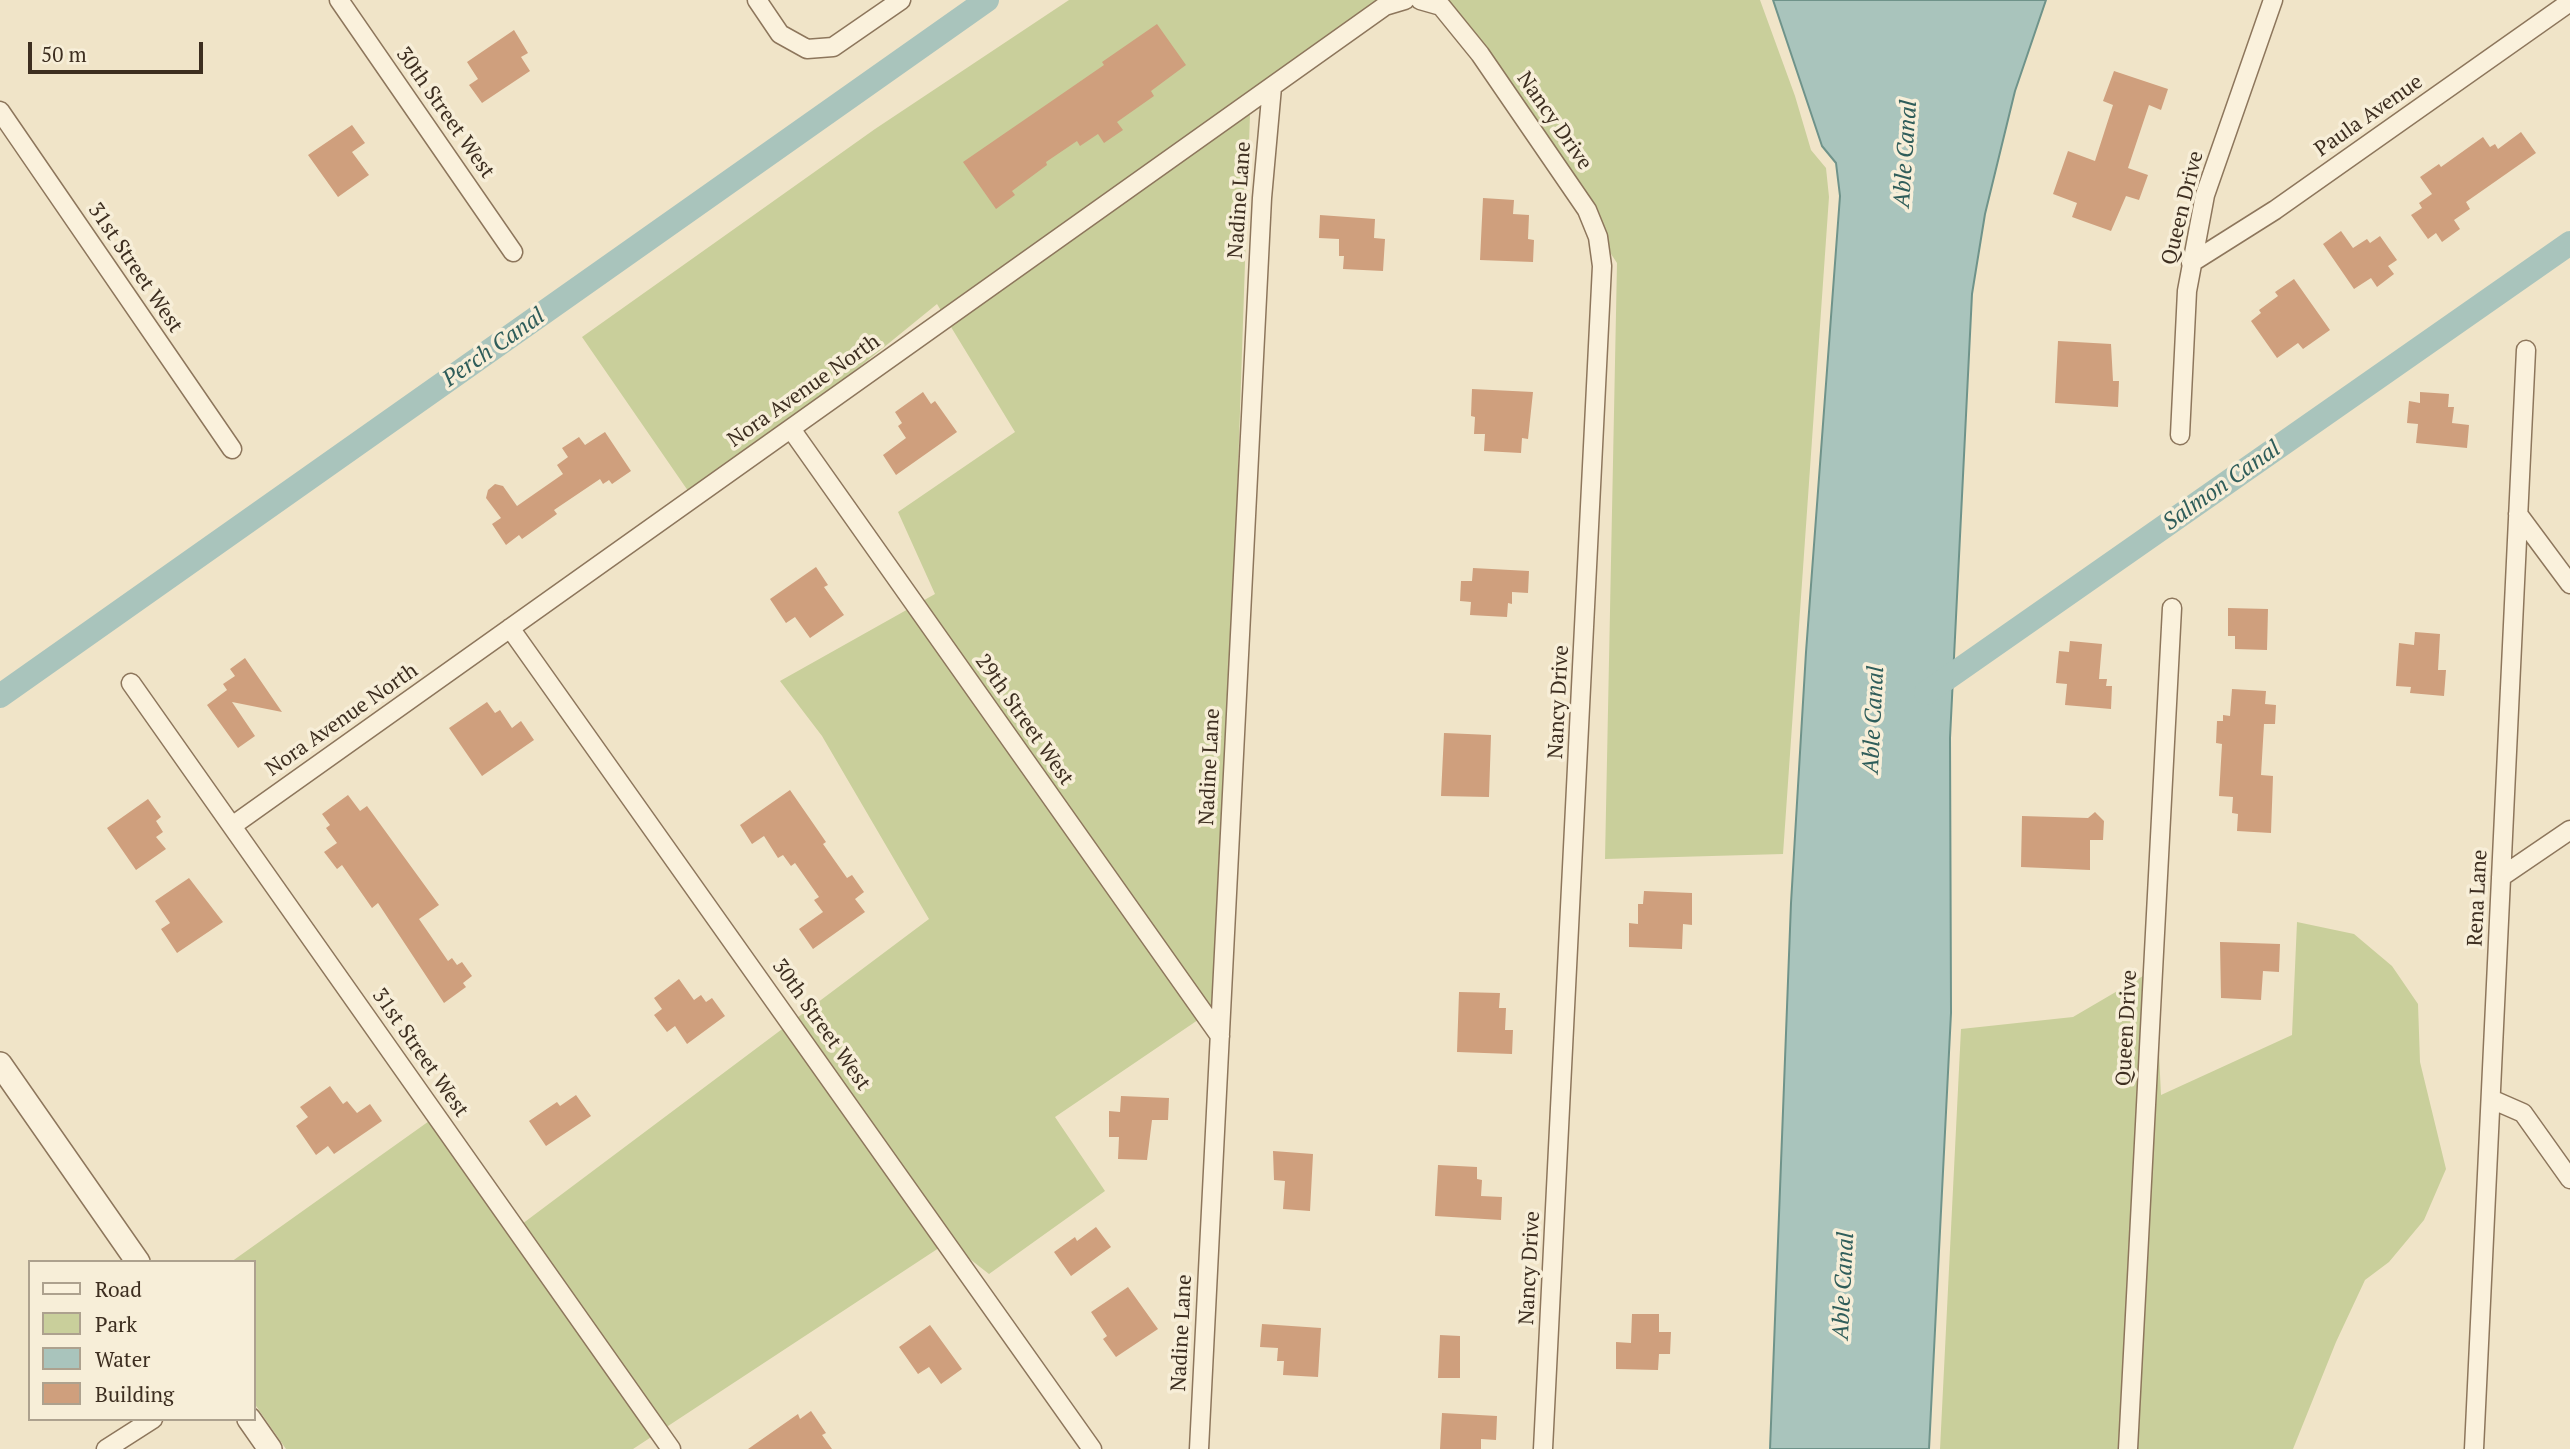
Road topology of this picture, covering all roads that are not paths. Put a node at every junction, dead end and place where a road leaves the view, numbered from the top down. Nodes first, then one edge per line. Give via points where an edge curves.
1 (340, 0) edge
2 (757, 0) edge
3 (901, 0) edge
4 (1405, 0) edge
5 (1420, 0) edge
6 (2273, 0) edge
7 (2570, 2) edge
8 (1272, 87) junction
9 (0, 111) edge
10 (513, 252) dead end
11 (2191, 263) junction
12 (2526, 350) dead end
13 (791, 429) junction
14 (2180, 435) dead end
15 (232, 449) dead end
16 (2518, 514) junction
17 (2570, 584) edge
18 (2172, 608) dead end
19 (510, 628) junction
20 (131, 683) dead end
21 (232, 826) junction
22 (2570, 830) edge
23 (2501, 877) junction
24 (1220, 1036) junction
25 (0, 1064) edge
26 (2491, 1099) junction
27 (2570, 1179) edge
28 (137, 1260) edge
29 (150, 1421) edge
30 (250, 1421) edge
31 (106, 1449) edge
32 (270, 1449) edge
33 (671, 1449) edge
34 (1092, 1449) edge
35 (1199, 1449) edge
36 (1543, 1449) edge
37 (2128, 1449) edge
38 (2474, 1449) edge

1 - 10 street, 30th Street West
2 - 3 street via 780,34 807,49 833,47
4 - 8 street, Nora Avenue North via 1385,6
5 - 36 street, Nancy Drive via 1441,6 1480,54 1587,209 1602,265
6 - 11 street, Queen Drive via 2205,195
7 - 11 street, Paula Avenue via 2275,210
8 - 13 street, Nora Avenue North
8 - 24 street, Nadine Lane via 1262,198
9 - 15 street, 31st Street West
11 - 14 street, Queen Drive
12 - 16 street, Rena Lane
13 - 19 street, Nora Avenue North
13 - 24 street, 29th Street West
16 - 17 street
16 - 23 street, Rena Lane
18 - 37 street, Queen Drive
19 - 21 street, Nora Avenue North
19 - 34 street, 30th Street West
20 - 21 street, 31st Street West
21 - 33 street, 31st Street West
22 - 23 street
23 - 26 street, Rena Lane
24 - 35 street, Nadine Lane
25 - 28 street
26 - 27 street via 2523,1113
26 - 38 street, Rena Lane
29 - 31 street
30 - 32 street

